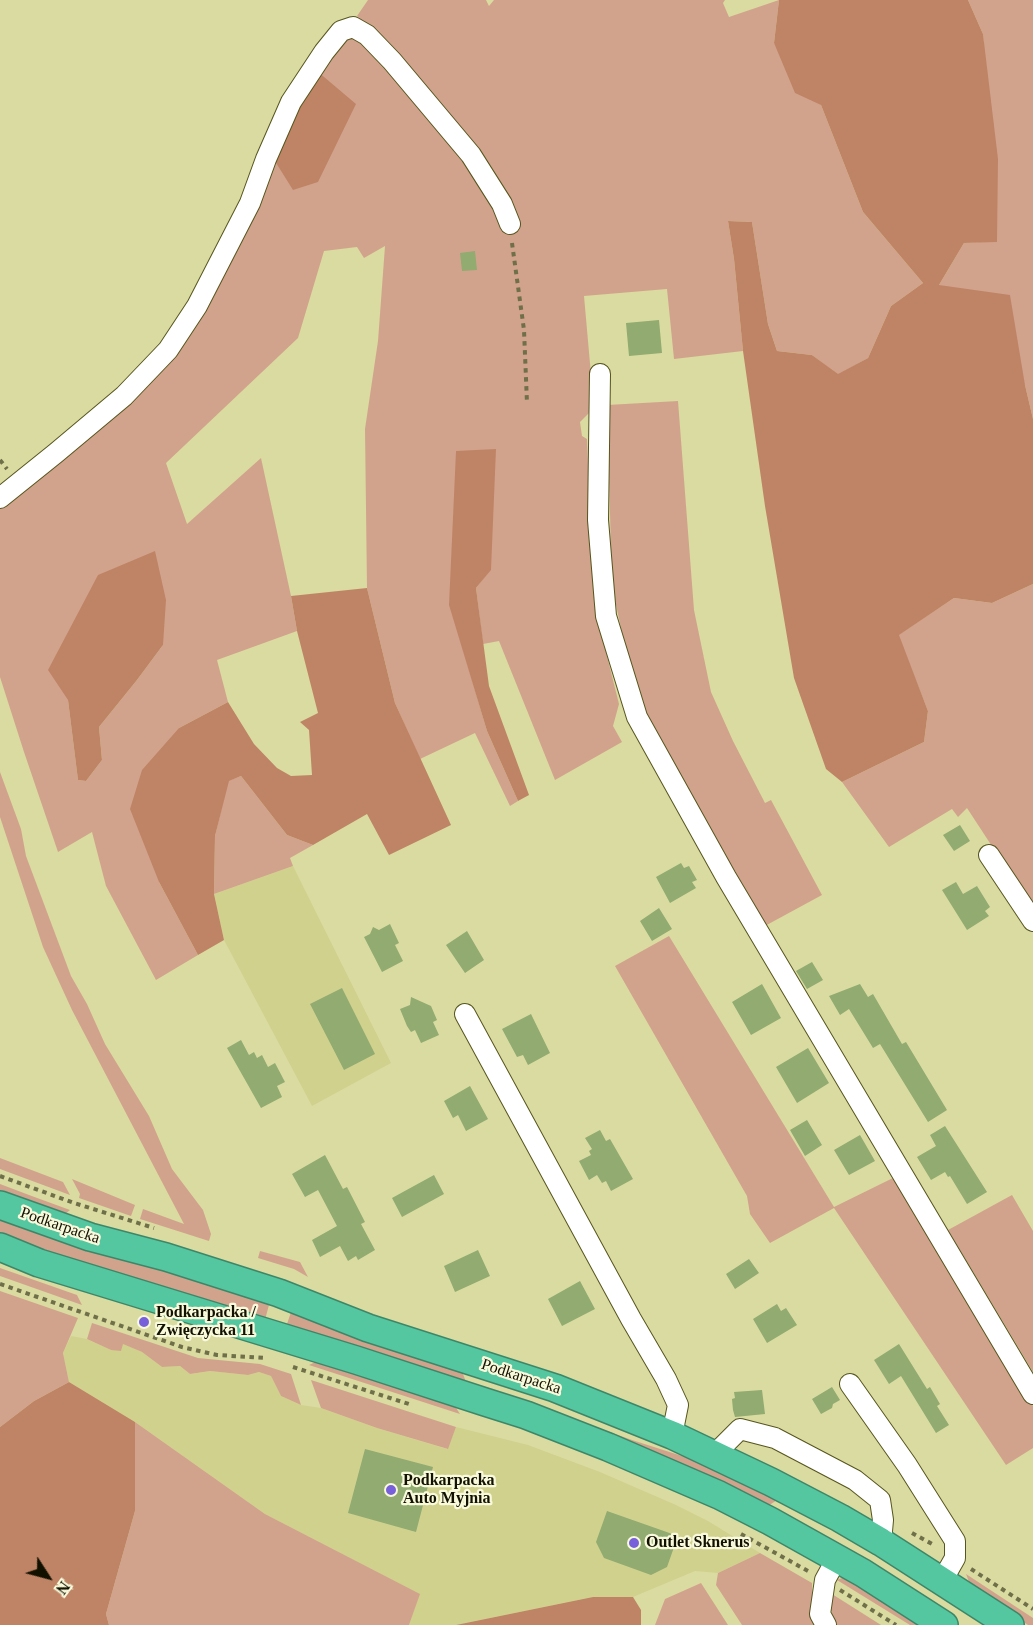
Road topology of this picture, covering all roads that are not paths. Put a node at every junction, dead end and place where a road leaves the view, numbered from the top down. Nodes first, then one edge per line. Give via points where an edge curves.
1 (510, 224) road end
2 (600, 374) dead end
3 (0, 498) edge
4 (989, 855) dead end
5 (1033, 921) edge
6 (465, 1014) dead end
7 (0, 1204) edge
8 (0, 1247) edge
9 (850, 1384) dead end
10 (555, 1388) junction
11 (1033, 1394) edge
12 (485, 1402) junction
13 (672, 1435) junction
14 (714, 1455) junction
15 (779, 1526) junction
16 (857, 1528) junction
17 (881, 1542) junction
18 (831, 1569) junction
19 (942, 1581) junction
20 (826, 1625) edge
21 (944, 1625) edge
22 (1010, 1625) edge

1 - 3 street via 471,155 392,61 353,27 341,31 291,102 250,203 196,306 168,350 124,396
2 - 11 street via 598,520 606,616 637,717 726,877
4 - 5 street
6 - 13 street via 666,1378 678,1404
7 - 10 highway, Podkarpacka via 90,1237 236,1279 368,1328
8 - 12 highway via 39,1263
9 - 19 street via 955,1541 955,1558
10 - 12 highway via 533,1399 484,1382 477,1388
10 - 13 highway, Podkarpacka
12 - 15 highway via 608,1446
13 - 14 highway, Podkarpacka
14 - 16 highway, Podkarpacka
14 - 17 street via 740,1429 775,1438 855,1480 880,1500 884,1520
15 - 16 highway via 776,1516 783,1508 827,1528
15 - 18 highway
16 - 17 highway, Podkarpacka
17 - 19 highway, Podkarpacka
18 - 20 street via 820,1614
18 - 21 highway
19 - 22 highway, Podkarpacka

